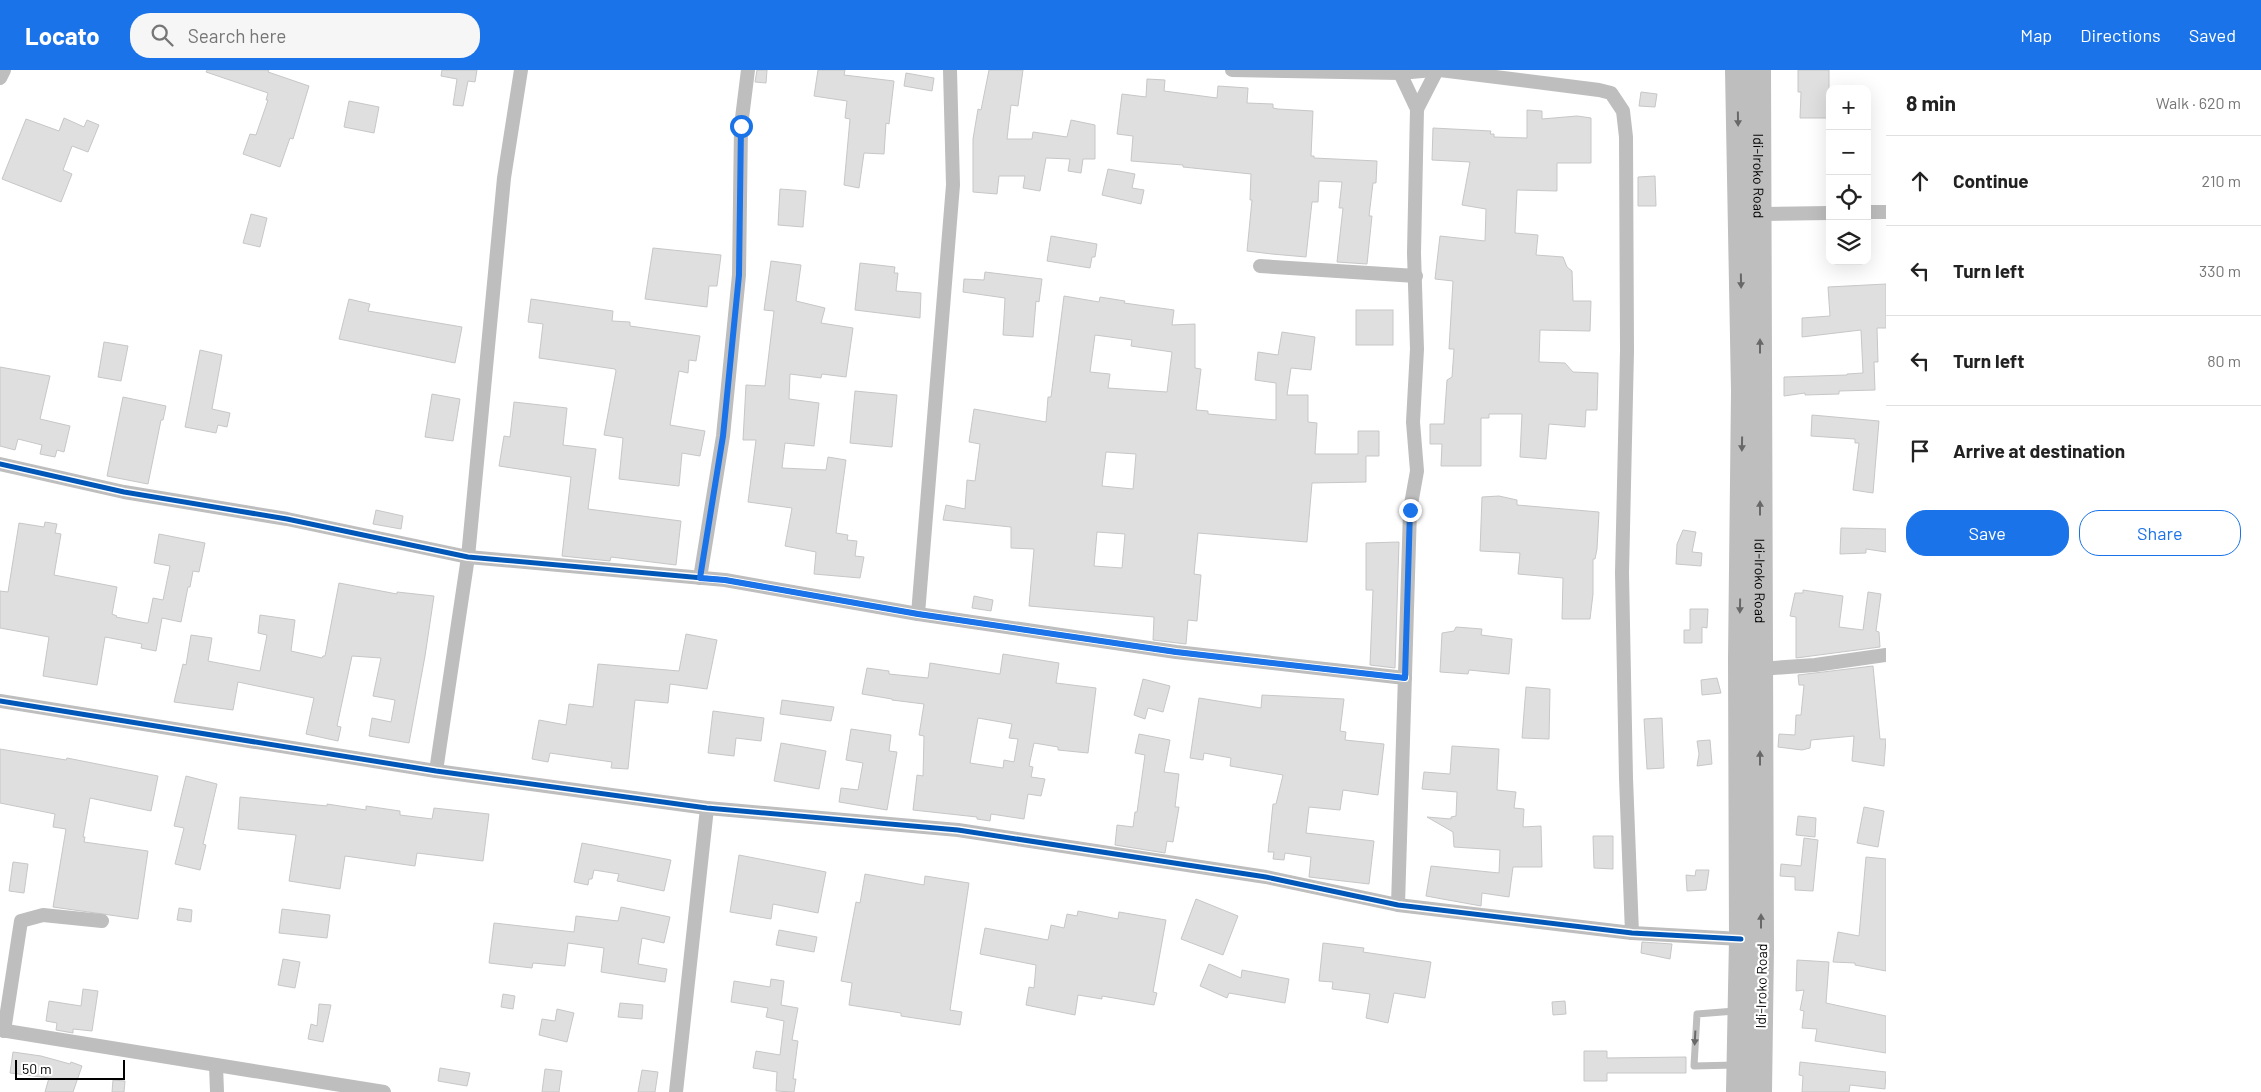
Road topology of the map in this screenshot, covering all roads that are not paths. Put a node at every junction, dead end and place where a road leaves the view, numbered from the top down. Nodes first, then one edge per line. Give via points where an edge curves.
1 (4, 70) edge
2 (521, 70) edge
3 (748, 70) edge
4 (950, 70) edge
5 (1232, 70) edge
6 (1437, 70) edge
7 (1737, 70) edge
8 (1759, 70) edge
9 (1298, 71) edge
10 (1400, 73) junction
11 (0, 78) edge
12 (1417, 109) junction
13 (1871, 212) edge
14 (1886, 212) edge
15 (1826, 213) edge
16 (1760, 214) junction
17 (1260, 266) dead end
18 (1416, 276) junction
19 (0, 464) edge
20 (468, 557) junction
21 (700, 578) junction
22 (918, 614) junction
23 (1886, 655) edge
24 (1759, 669) junction
25 (1405, 678) junction
26 (0, 701) edge
27 (436, 771) junction
28 (707, 808) junction
29 (1398, 905) junction
30 (102, 921) dead end
31 (1632, 934) junction
32 (1741, 939) junction
33 (1738, 1011) junction
34 (2, 1031) edge
35 (1738, 1065) junction
36 (216, 1066) junction
37 (218, 1092) edge
38 (384, 1092) edge
39 (676, 1092) edge
40 (1738, 1092) edge
41 (1760, 1092) edge

1 - 11 street
2 - 20 street via 504,178
3 - 21 street via 741,126 738,284 723,436
4 - 22 street via 953,185
5 - 9 street
6 - 10 street
6 - 12 street
6 - 31 street via 1599,90 1611,93 1623,111 1626,136 1627,351 1622,573
7 -> 32 highway via 1743,391
8 - 16 highway, Idi-Iroko Road
9 - 10 street
10 - 12 street
12 - 18 street
13 - 14 street
15 - 16 street
24 -> 16 highway, Idi-Iroko Road
17 - 18 street
18 - 25 street via 1413,422 1417,471 1410,510
19 - 20 street via 124,492 287,519
20 - 21 street
20 - 27 street
21 - 22 street
22 - 25 street via 1176,652
23 - 24 street
41 -> 24 highway, Idi-Iroko Road
25 - 29 street
26 - 27 street
27 - 28 street
28 - 29 street via 958,830 1266,877
28 - 39 street
29 - 31 street
30 - 34 street via 43,915 21,921
31 - 32 street
32 - 33 highway
33 - 35 highway
33 -> 35 lane via 1696,1014 1694,1066
34 - 36 street
35 - 40 highway
36 - 37 street
36 - 38 street

